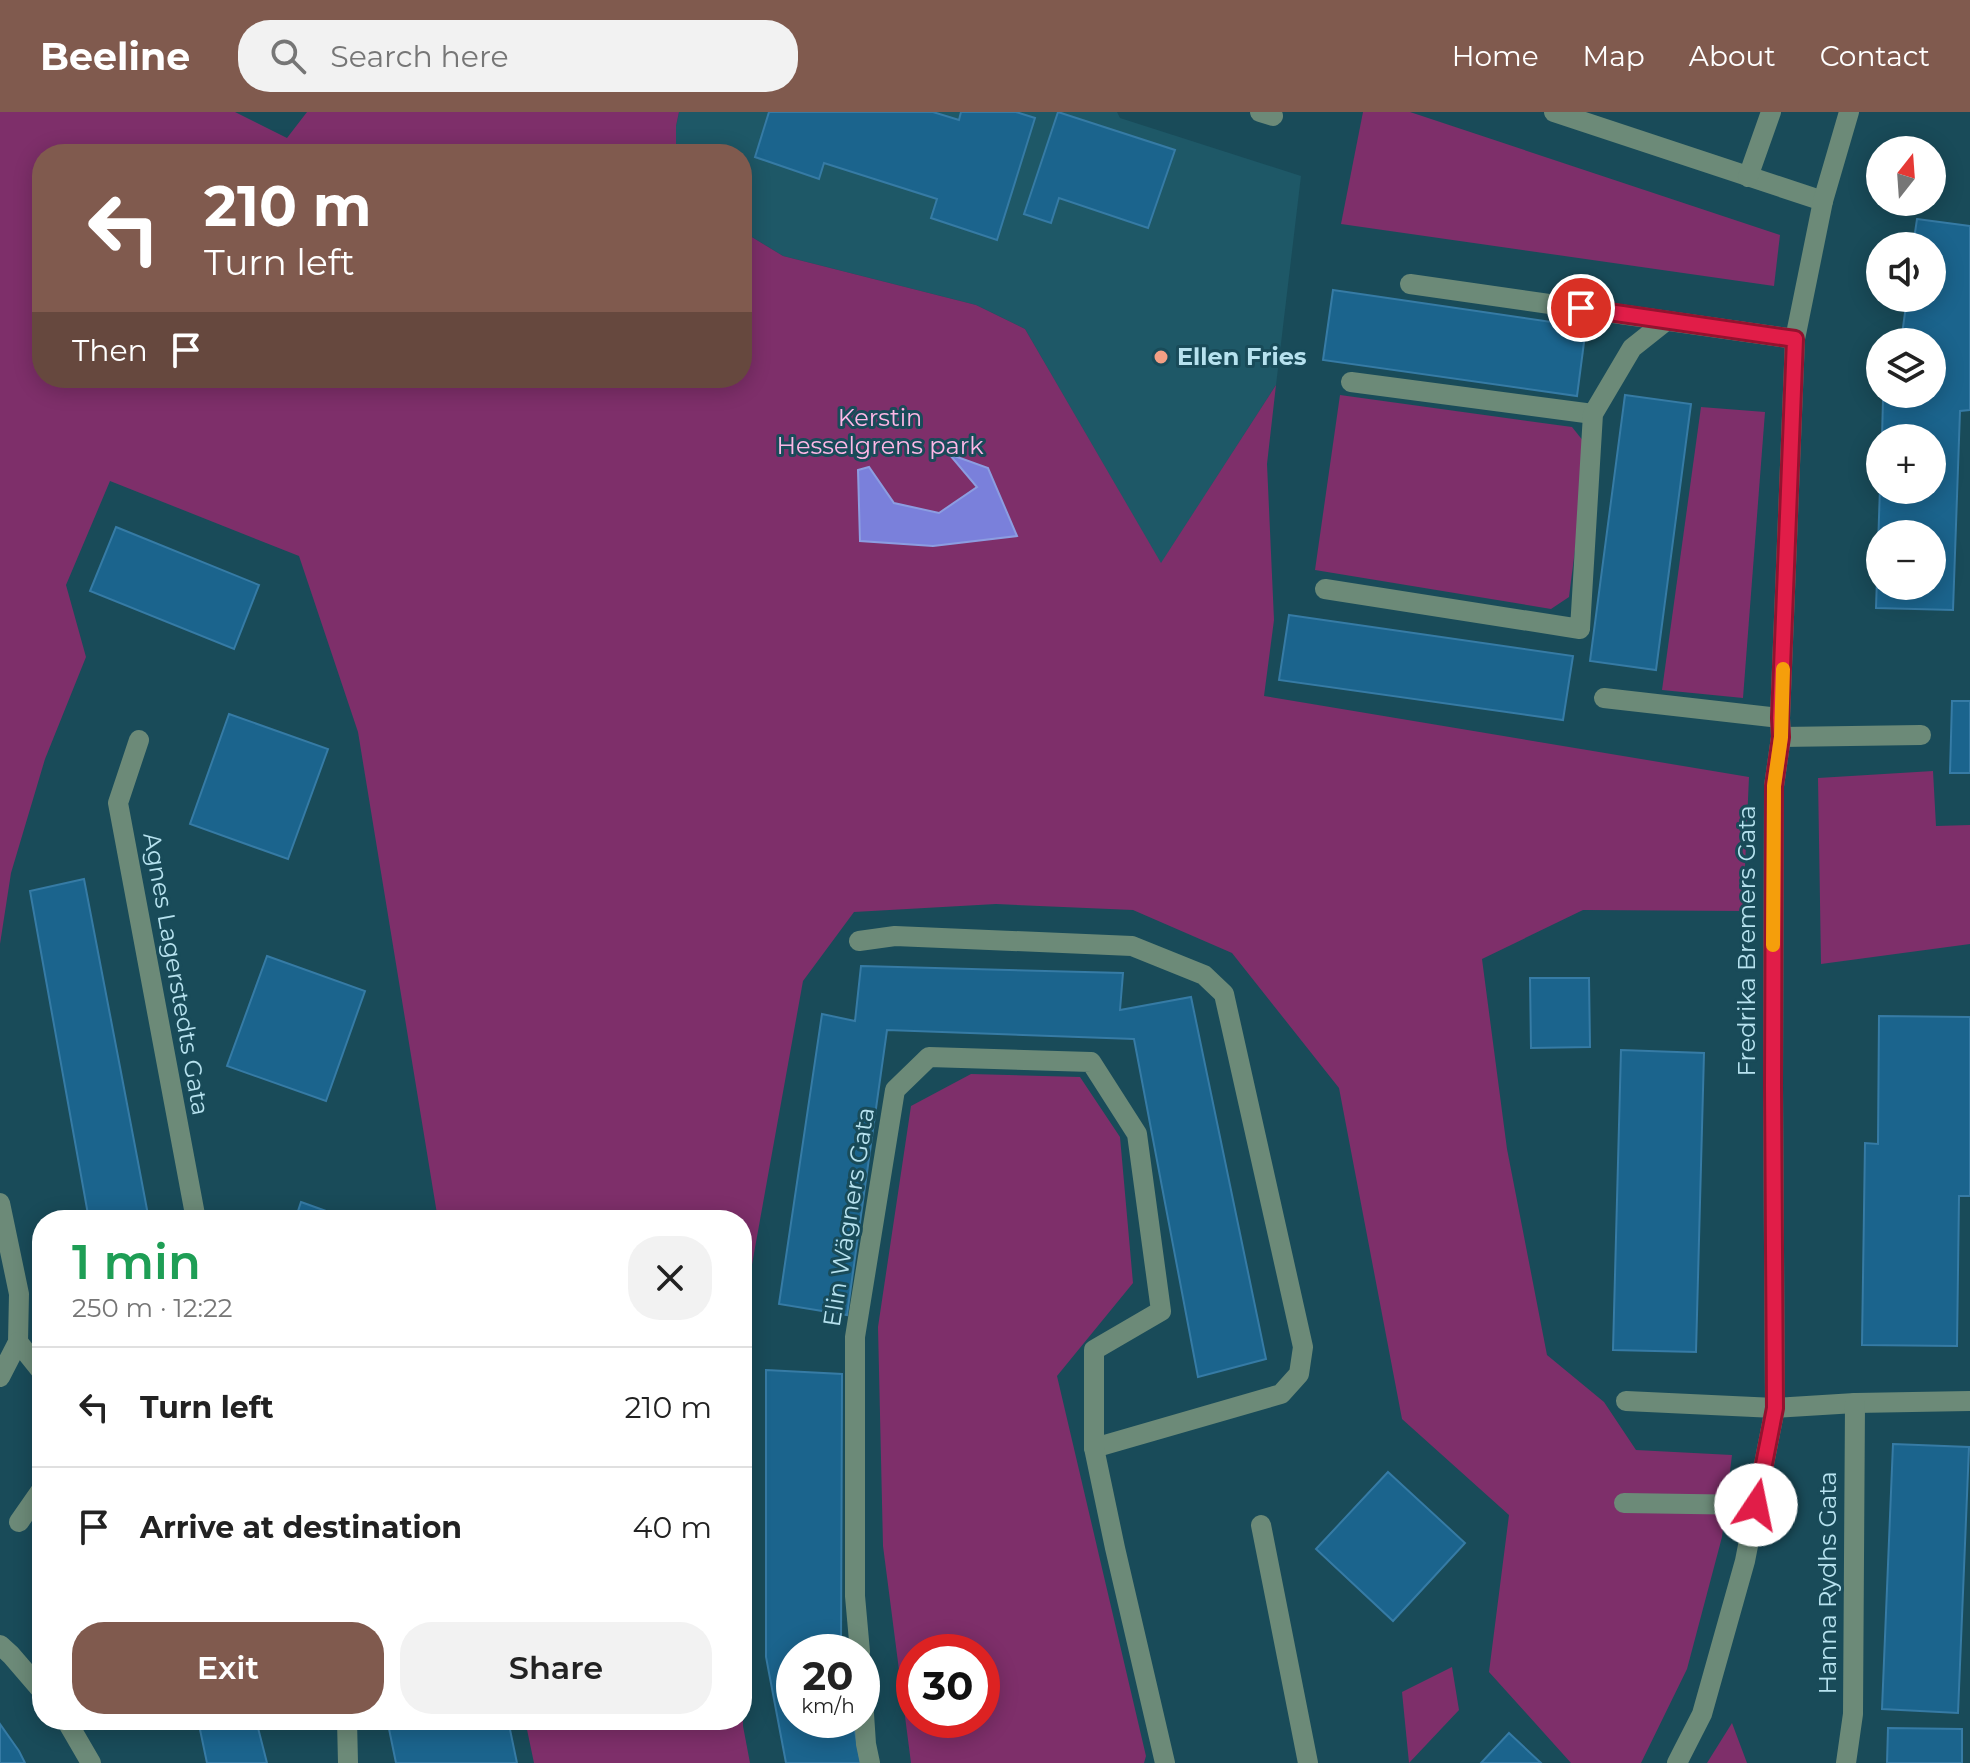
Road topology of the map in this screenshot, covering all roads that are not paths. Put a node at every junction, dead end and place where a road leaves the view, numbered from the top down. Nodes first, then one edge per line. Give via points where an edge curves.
1 (1554, 112) edge
2 (1771, 112) edge
3 (1849, 112) edge
4 (1748, 177) junction
5 (1823, 201) junction
6 (1410, 284) dead end
7 (1666, 321) junction
8 (1795, 339) junction
9 (1351, 382) dead end
10 (1593, 414) junction
11 (1325, 589) dead end
12 (1604, 698) dead end
13 (1781, 728) junction
14 (1921, 735) dead end
15 (139, 740) dead end
16 (859, 941) dead end
17 (0, 1203) edge
18 (194, 1210) edge
19 (18, 1342) junction
20 (32, 1360) edge
21 (0, 1377) edge
22 (1626, 1401) dead end
23 (1970, 1401) edge
24 (1855, 1403) junction
25 (1775, 1408) junction
26 (1094, 1448) junction
27 (32, 1503) edge
28 (1624, 1503) dead end
29 (1756, 1505) junction
30 (19, 1522) dead end
31 (1261, 1525) dead end
32 (858, 1634) edge
33 (0, 1645) edge
34 (32, 1679) edge
35 (72, 1730) edge
36 (347, 1730) edge
37 (866, 1738) edge
38 (91, 1763) edge
39 (348, 1763) edge
40 (870, 1763) edge
41 (1165, 1763) edge
42 (1308, 1763) edge
43 (1677, 1763) edge
44 (1846, 1763) edge

1 - 4 street
2 - 4 street
3 - 5 street, Fredrika Bremers Gata
4 - 5 street
5 - 8 street, Fredrika Bremers Gata
6 - 7 street
7 - 8 street
7 - 10 street via 1632,348
8 - 13 street, Fredrika Bremers Gata
9 - 10 street
10 - 11 street via 1580,629
12 - 13 street
13 - 14 street
13 - 25 street, Fredrika Bremers Gata via 1774,786
15 - 18 street, Agnes Lagerstedts Gata via 118,803
16 - 26 street via 895,936 1132,946 1204,975 1224,994 1303,1347 1299,1374 1281,1394
17 - 19 street via 19,1294
19 - 20 street
19 - 21 street
22 - 25 street
23 - 24 street
24 - 25 street
24 - 44 street, Hanna Rydhs Gata via 1853,1714
25 - 29 street, Fredrika Bremers Gata
26 - 32 street, Elin Wägners Gata via 1094,1350 1161,1311 1137,1134 1091,1062 929,1057 895,1090 855,1337
26 - 41 street, Elin Wägners Gata
27 - 30 street
28 - 29 street
29 - 43 street, Fredrika Bremers Gata via 1702,1714
31 - 42 street
33 - 34 street
35 - 38 street
36 - 39 street
37 - 40 street

